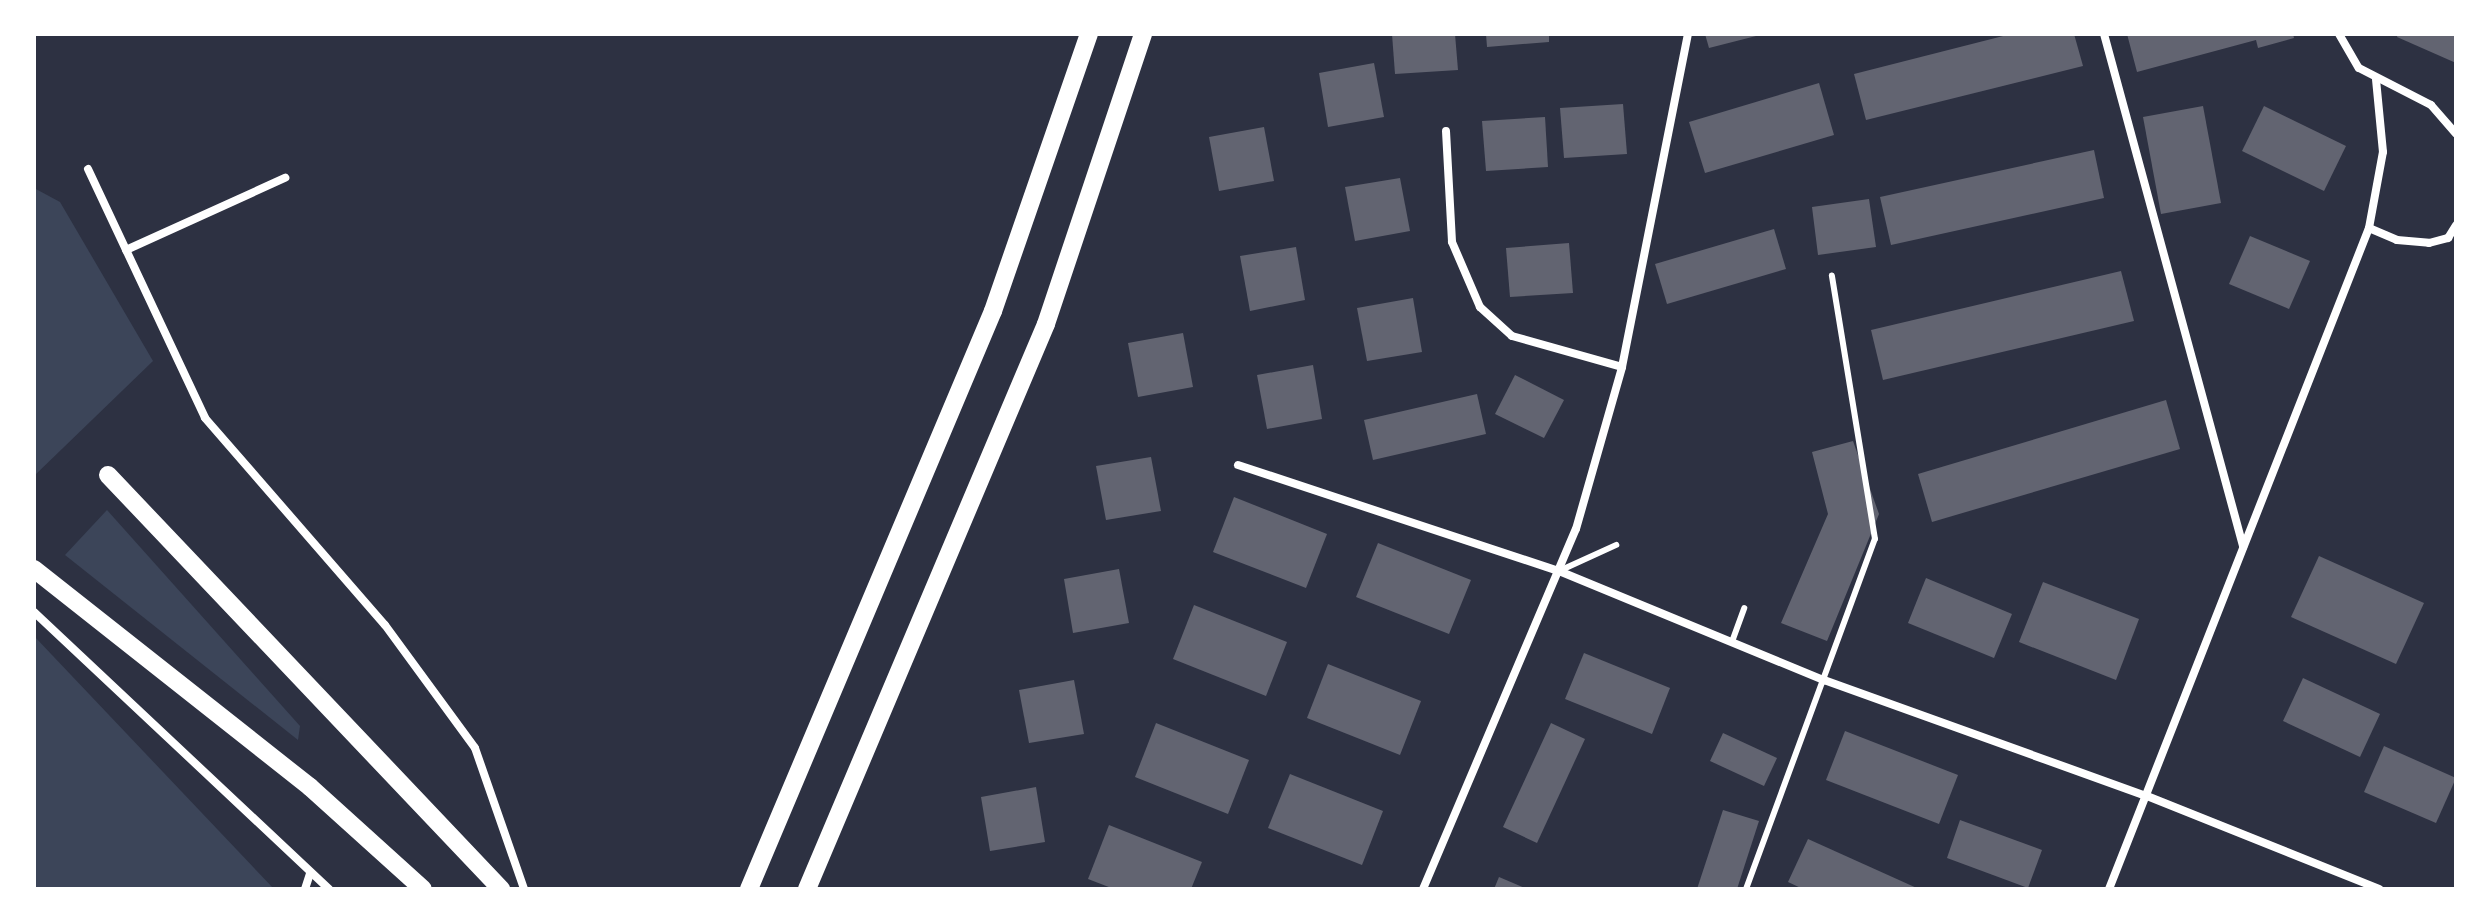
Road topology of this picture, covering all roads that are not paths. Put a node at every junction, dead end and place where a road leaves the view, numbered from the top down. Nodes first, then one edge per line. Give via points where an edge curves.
1 (1089, 34) edge
2 (1143, 34) edge
3 (1688, 34) edge
4 (2104, 34) edge
5 (2339, 34) edge
6 (2376, 79) junction
7 (1446, 131) dead end
8 (2456, 134) edge
9 (88, 169) dead end
10 (285, 178) dead end
11 (2456, 225) edge
12 (2369, 228) junction
13 (126, 250) junction
14 (1832, 275) dead end
15 (1622, 367) junction
16 (1238, 465) dead end
17 (108, 475) dead end
18 (1616, 545) dead end
19 (2243, 547) junction
20 (34, 569) edge
21 (1559, 571) junction
22 (1744, 608) dead end
23 (34, 612) edge
24 (1733, 639) junction
25 (1824, 680) junction
26 (2147, 796) junction
27 (310, 874) junction
28 (305, 889) edge
29 (329, 889) edge
30 (423, 889) edge
31 (501, 889) edge
32 (524, 889) edge
33 (749, 889) edge
34 (807, 889) edge
35 (1423, 889) edge
36 (1746, 889) edge
37 (2109, 889) edge
38 (2379, 889) edge

1 - 33 main road via 993,311
2 - 34 main road via 1046,324
3 - 15 street
4 - 19 street
5 - 6 street via 2359,68
6 - 8 street via 2431,105
6 - 12 street via 2383,152
7 - 15 street via 1452,242 1480,307 1512,336
9 - 13 street
10 - 13 street
11 - 12 street via 2448,238 2429,243 2397,240
12 - 19 street
13 - 32 street via 205,418 385,625 475,748
14 - 25 lane via 1875,539
15 - 21 street
16 - 21 street
17 - 31 main road
18 - 21 lane
19 - 26 street
20 - 30 main road via 310,787
21 - 24 street
21 - 35 street
22 - 24 lane
23 - 27 street
24 - 25 street
25 - 26 street
25 - 36 lane
26 - 37 street
26 - 38 street
27 - 28 street
27 - 29 street

